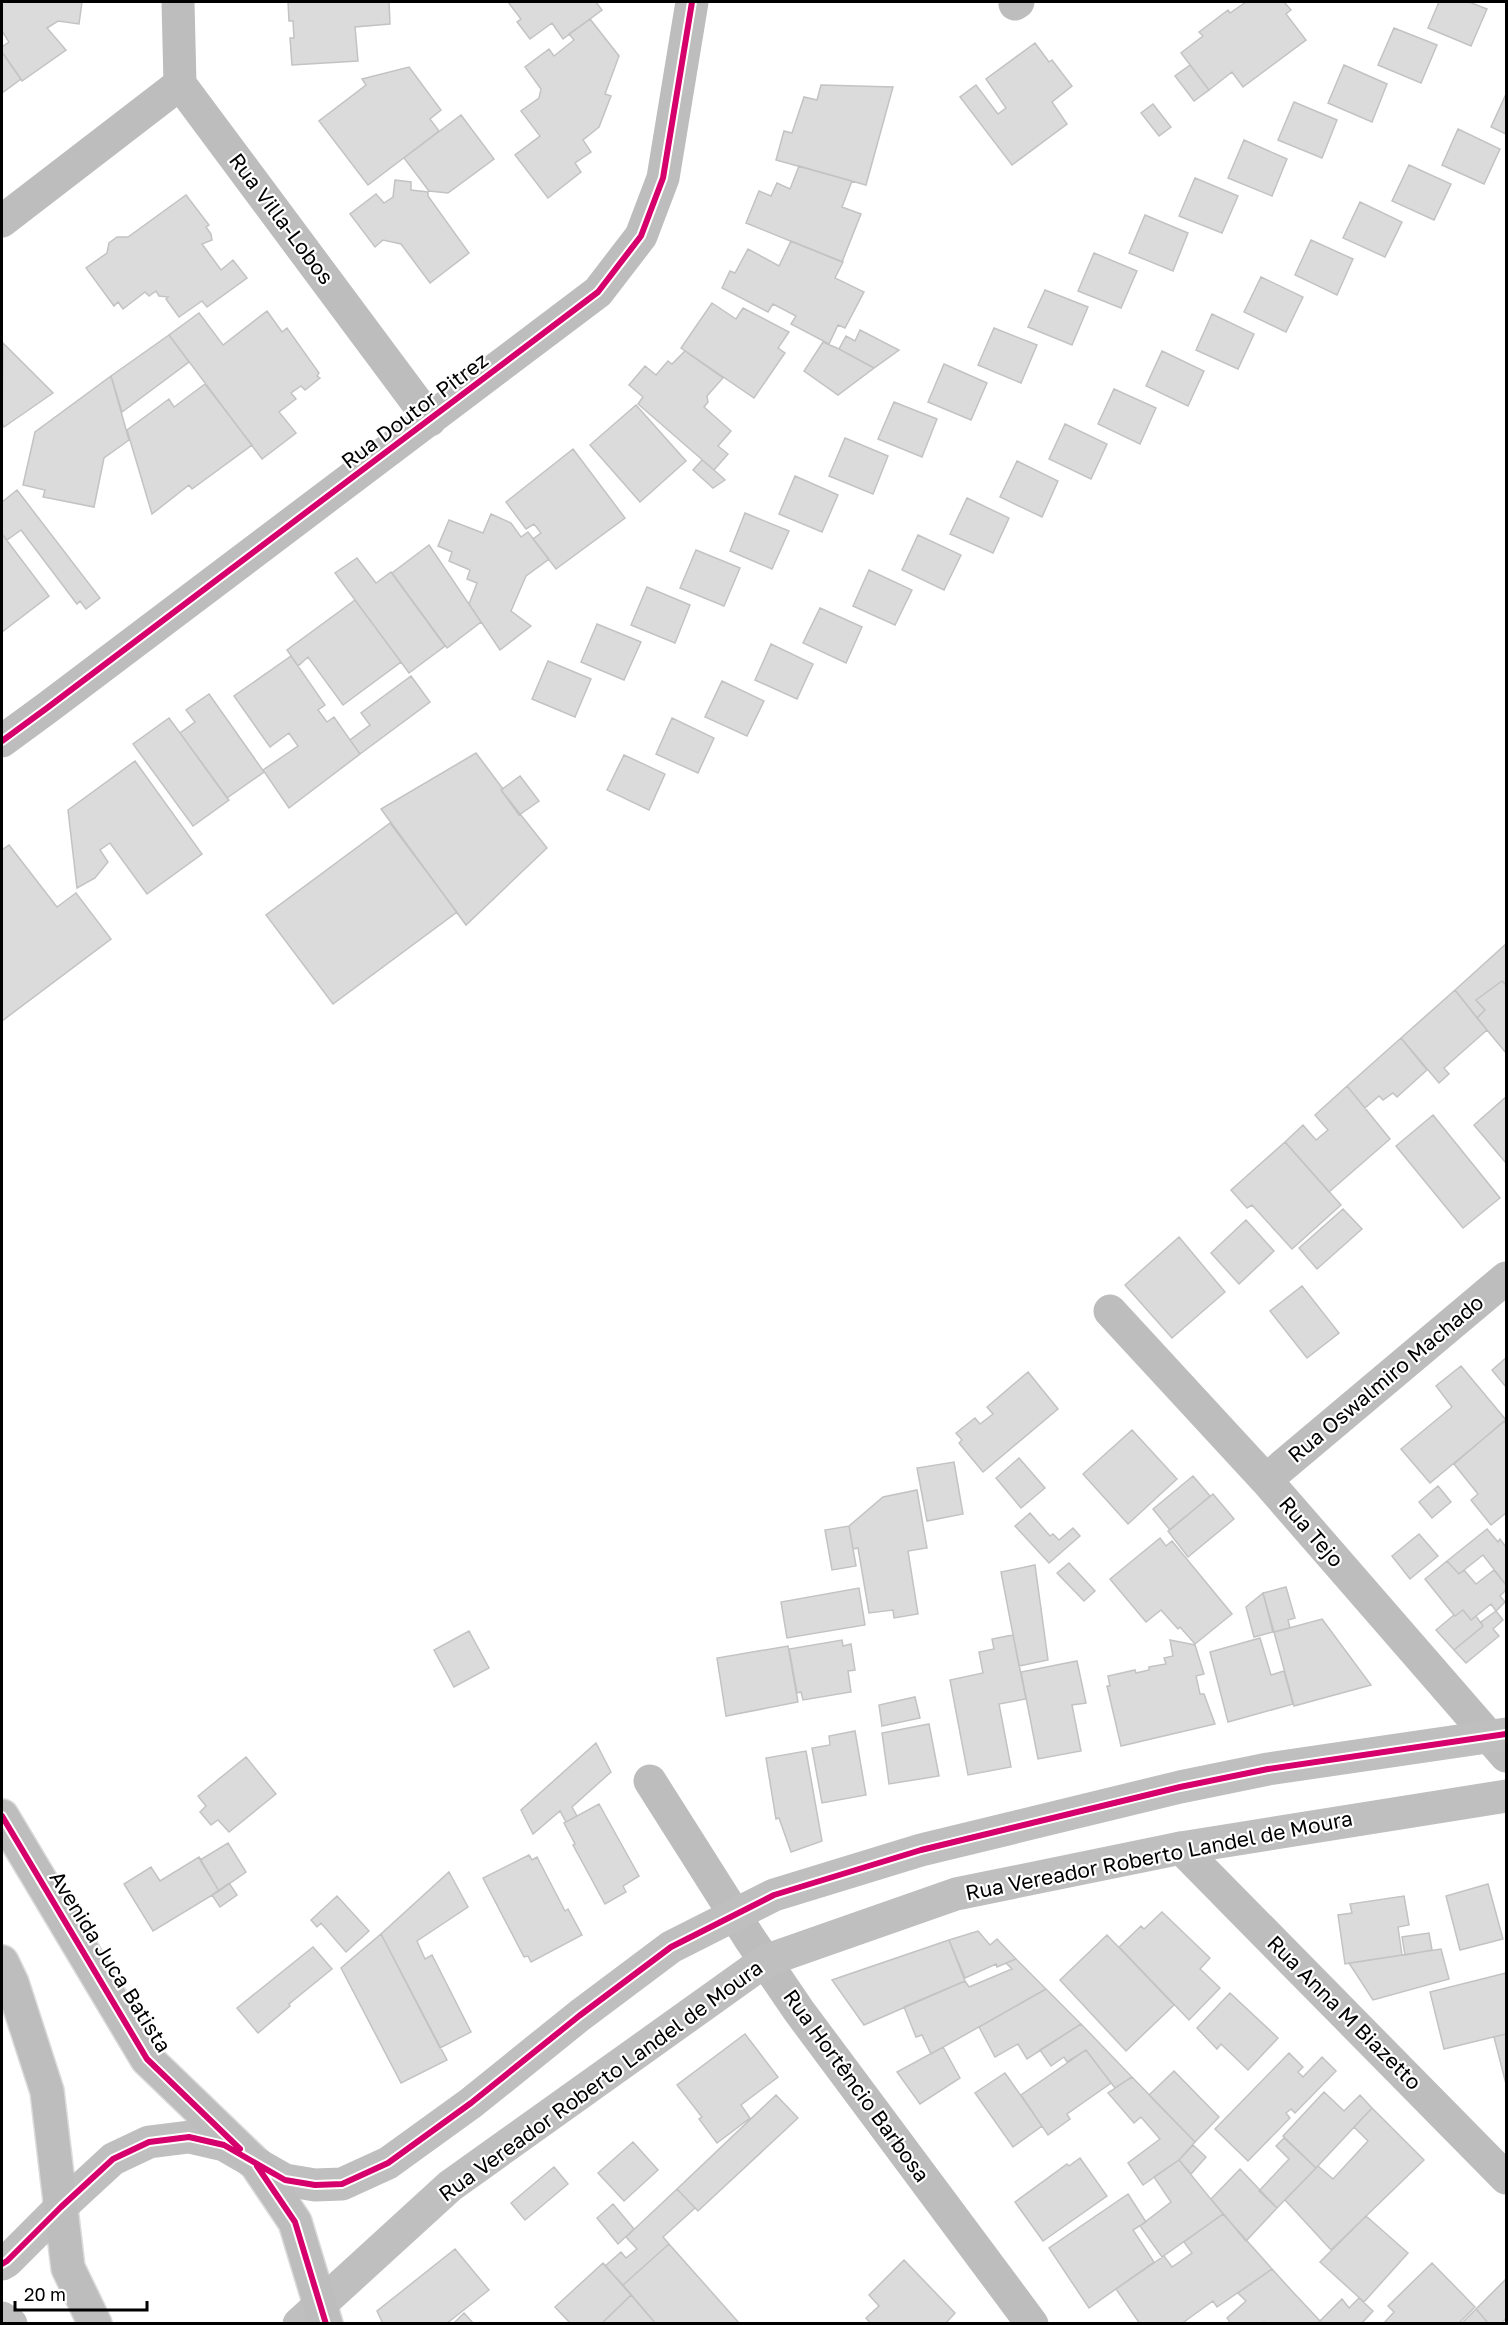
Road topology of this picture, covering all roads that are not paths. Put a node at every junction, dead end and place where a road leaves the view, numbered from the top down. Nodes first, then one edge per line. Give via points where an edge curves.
1 (178, 2) edge
2 (692, 2) edge
3 (180, 84) junction
4 (2, 221) edge
5 (430, 420) junction
6 (2, 741) edge
7 (1506, 1278) edge
8 (1110, 1311) dead end
9 (1266, 1480) junction
10 (1501, 1742) edge
11 (650, 1781) dead end
12 (1506, 1796) edge
13 (2, 1816) edge
14 (1181, 1848) junction
15 (735, 1915) junction
16 (765, 1961) junction
17 (2, 1962) edge
18 (256, 2164) junction
19 (1506, 2178) edge
20 (61, 2207) junction
21 (2, 2264) edge
22 (2, 2318) edge
23 (315, 2318) edge
24 (11, 2324) edge
25 (95, 2324) edge
26 (1032, 2324) edge

1 - 3 street
2 - 5 street, Rua Doutor Pitrez via 663,178 641,236 598,292
3 - 4 street
3 - 5 street, Rua Villa-Lobos
5 - 6 street, Rua Doutor Pitrez
7 - 9 street, Rua Oswalmiro Machado
8 - 9 street, Rua Tejo
9 - 10 street, Rua Tejo
10 - 15 street via 1268,1769 1180,1786 921,1850 774,1895
11 - 15 street, Rua Hortêncio Barbosa
12 - 14 street, Rua Vereador Roberto Landel de Moura
13 - 18 street, Avenida Juca Batista via 147,2059
14 - 16 street, Rua Vereador Roberto Landel de Moura via 956,1894
14 - 19 street, Rua Anna M Biazetto
15 - 16 street, Rua Hortêncio Barbosa
15 - 18 street via 671,1947 388,2163 342,2184 315,2186 285,2180
16 - 23 street, Rua Vereador Roberto Landel de Moura via 450,2186
16 - 26 street, Rua Hortêncio Barbosa
17 - 20 street via 47,2091
18 - 20 street via 224,2145 189,2137 149,2142 113,2159
18 - 23 street, Avenida Juca Batista via 295,2222
20 - 21 street
20 - 25 street via 68,2268
22 - 24 street

